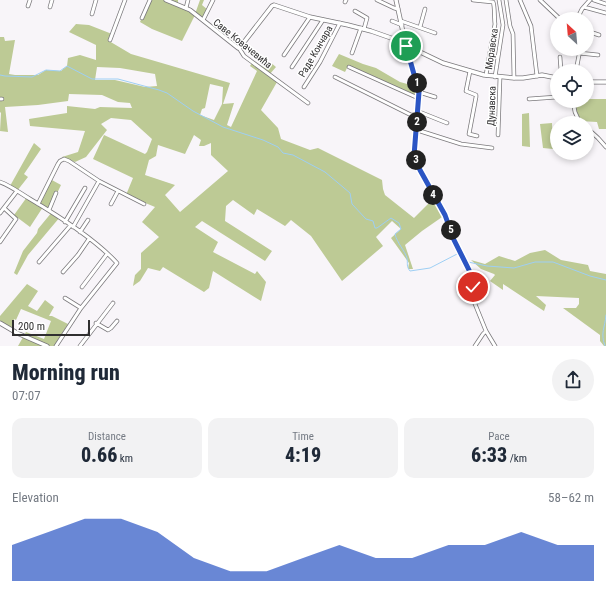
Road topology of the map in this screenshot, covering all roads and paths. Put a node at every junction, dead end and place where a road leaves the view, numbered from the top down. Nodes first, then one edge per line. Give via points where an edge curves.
1 (30, 0) edge
2 (52, 0) edge
3 (96, 0) edge
4 (125, 0) edge
5 (150, 0) edge
6 (166, 0) edge
7 (188, 0) edge
8 (213, 0) edge
9 (377, 0) edge
10 (396, 0) edge
11 (473, 0) edge
12 (499, 0) edge
13 (506, 0) edge
14 (520, 0) edge
15 (540, 0) edge
16 (590, 0) edge
17 (594, 0) edge
18 (606, 4) edge
19 (28, 6) dead end
20 (50, 7) dead end
21 (584, 7) junction
22 (186, 8) junction
23 (398, 9) junction
24 (426, 9) dead end
25 (355, 11) dead end
26 (553, 12) edge
27 (581, 12) edge
28 (606, 13) edge
29 (92, 14) dead end
30 (310, 17) junction
31 (142, 18) dead end
32 (203, 20) junction
33 (323, 20) junction
34 (392, 21) dead end
35 (340, 23) junction
36 (402, 23) junction
37 (420, 28) junction
38 (362, 29) junction
39 (435, 33) dead end
40 (594, 33) edge
41 (600, 35) dead end
42 (110, 40) dead end
43 (406, 46) junction
44 (239, 48) junction
45 (352, 53) dead end
46 (284, 55) dead end
47 (594, 55) edge
48 (598, 56) dead end
49 (560, 57) dead end
50 (560, 64) edge
51 (292, 67) dead end
52 (349, 67) dead end
53 (470, 71) junction
54 (486, 75) junction
55 (537, 76) junction
56 (550, 76) edge
57 (335, 77) dead end
58 (495, 77) junction
59 (500, 77) junction
60 (514, 78) junction
61 (594, 82) edge
62 (606, 82) edge
63 (304, 88) dead end
64 (419, 92) junction
65 (435, 97) dead end
66 (418, 98) junction
67 (550, 98) edge
68 (529, 99) dead end
69 (308, 103) dead end
70 (417, 113) junction
71 (447, 123) dead end
72 (417, 130) junction
73 (594, 134) edge
74 (498, 135) dead end
75 (477, 136) dead end
76 (606, 147) edge
77 (492, 148) dead end
78 (99, 181) junction
79 (0, 182) edge
80 (85, 188) dead end
81 (17, 191) junction
82 (118, 191) junction
83 (56, 194) dead end
84 (38, 204) junction
85 (111, 204) dead end
86 (144, 204) dead end
87 (4, 208) junction
88 (49, 210) junction
89 (0, 213) edge
90 (88, 220) dead end
91 (65, 222) junction
92 (72, 226) junction
93 (80, 232) junction
94 (89, 239) junction
95 (0, 242) edge
96 (107, 254) junction
97 (39, 262) dead end
98 (63, 272) dead end
99 (82, 287) dead end
100 (66, 298) dead end
101 (113, 303) dead end
102 (81, 308) junction
103 (117, 321) dead end
104 (0, 323) edge
105 (96, 323) junction
106 (486, 331) junction
107 (47, 346) edge
108 (56, 346) edge
109 (80, 346) edge
110 (475, 346) edge
111 (495, 346) edge

1 - 19 street
2 - 20 street
3 - 29 street
4 - 42 street
5 - 31 street
6 - 22 street, Саве Ковачевића
7 - 22 street
8 - 32 street
9 - 23 street
10 - 23 street
11 - 54 street via 493,2 494,6 495,24
12 - 58 street, Моравска via 503,24
13 - 60 street via 513,34
14 - 55 street via 531,26
15 - 26 street
16 - 21 street
17 - 18 street
21 - 27 street
21 - 28 street
22 - 32 street, Саве Ковачевића
23 - 36 street
24 - 37 street
25 - 38 street via 367,18
30 - 33 street
30 - 44 street via 274,5
30 - 46 street
32 - 44 street, Саве Ковачевића
33 - 35 street
33 - 51 street
34 - 36 street
35 - 38 street
35 - 63 street, Раде Кончара
36 - 37 street
36 - 43 street
37 - 39 street
38 - 43 street via 391,38
38 - 45 street
40 - 41 street
43 - 53 street via 443,63
43 - 64 street
44 - 69 street, Саве Ковачевића via 244,56
47 - 48 street
49 - 50 street
52 - 66 street
53 - 54 street
53 - 75 street via 466,91 476,97 469,134
54 - 58 street
55 - 56 street
55 - 60 street
57 - 70 street via 411,115
58 - 59 street
59 - 60 street
59 - 74 street, Дунавска
61 - 62 street
64 - 65 street
64 - 66 street
66 - 70 street
67 - 68 street
70 - 71 street
70 - 72 street
72 - 77 street via 461,144
72 - 106 street via 414,153 471,274 474,299
73 - 76 street
78 - 82 street
78 - 84 street via 65,159 60,161
78 - 92 street
79 - 81 street
80 - 91 street
81 - 84 street
81 - 87 street
82 - 85 street
82 - 86 street
83 - 88 street
84 - 88 street
87 - 89 street
87 - 95 street via 16,219
88 - 91 street
90 - 93 street
91 - 92 street
92 - 93 street
92 - 97 street
93 - 94 street
94 - 96 street
94 - 98 street
96 - 99 street
96 - 102 street via 117,264
100 - 102 street
101 - 105 street
102 - 108 street
103 - 105 street via 108,330
104 - 107 street
105 - 109 street
106 - 110 street
106 - 111 street

